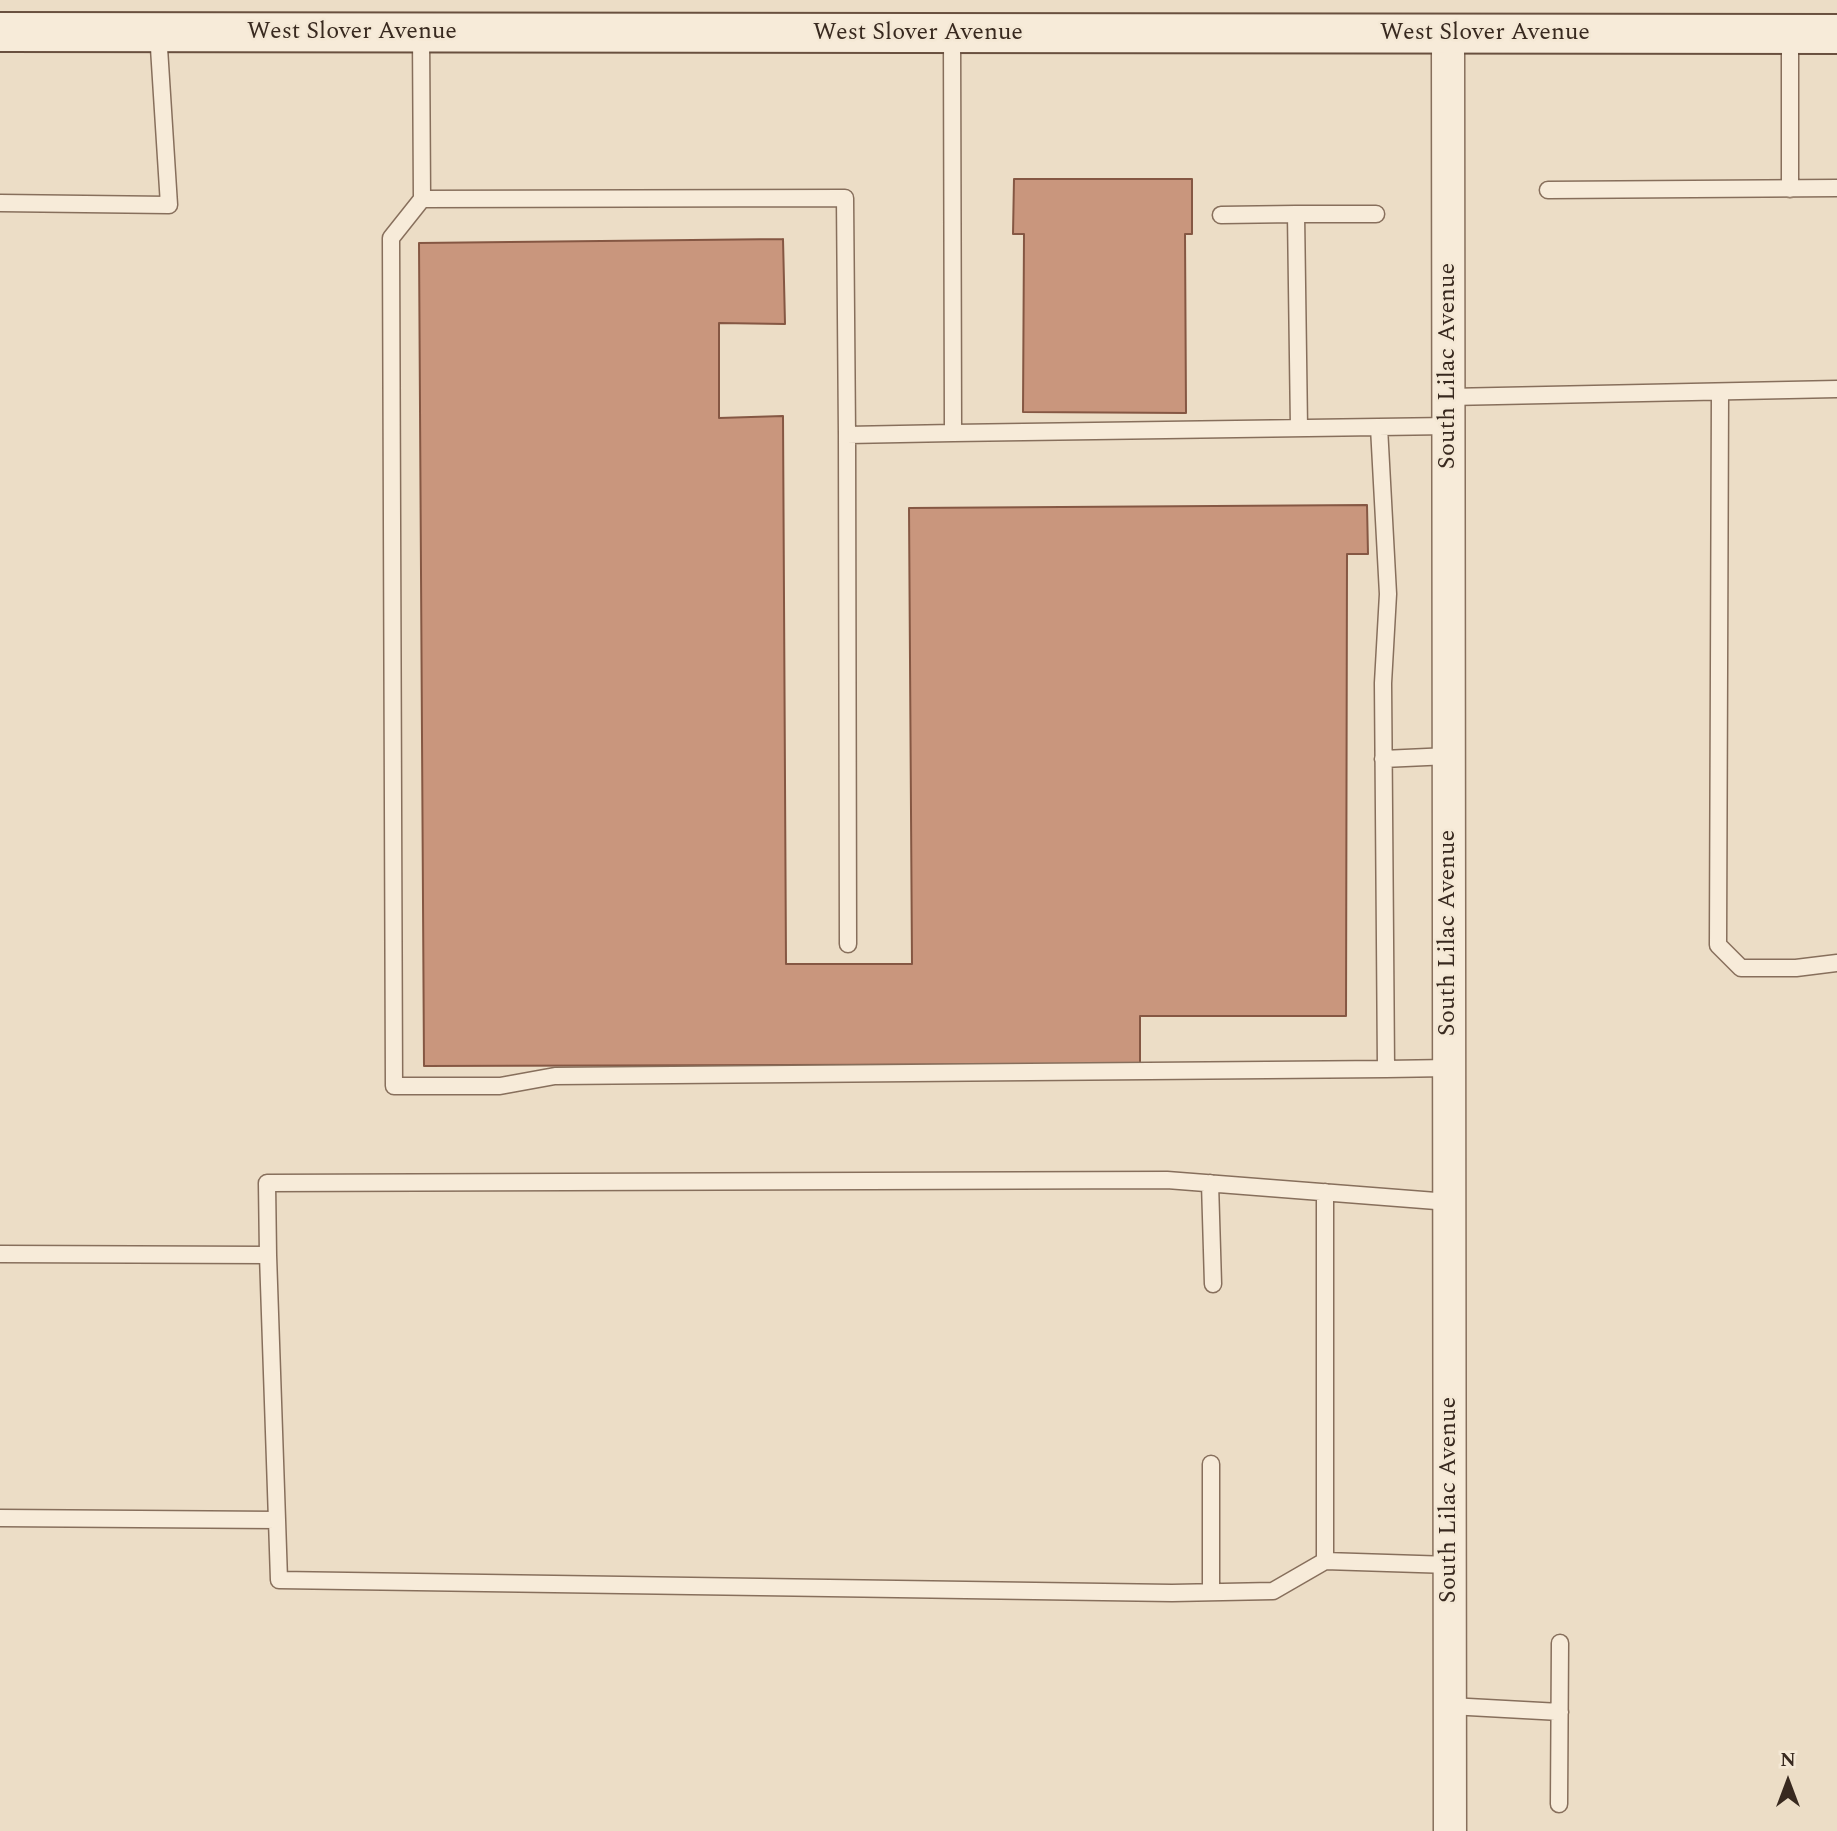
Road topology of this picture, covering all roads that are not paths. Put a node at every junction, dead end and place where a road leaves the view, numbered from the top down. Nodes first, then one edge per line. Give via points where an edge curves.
1 (0, 32) edge
2 (158, 32) junction
3 (421, 33) junction
4 (952, 34) junction
5 (1448, 34) junction
6 (1790, 34) junction
7 (1837, 34) edge
8 (1837, 188) edge
9 (1790, 189) junction
10 (1548, 190) dead end
11 (422, 199) junction
12 (0, 203) edge
13 (1296, 214) junction
14 (1376, 214) dead end
15 (1221, 215) dead end
16 (1837, 390) edge
17 (1720, 392) junction
18 (1449, 412) junction
19 (1379, 427) junction
20 (1299, 428) junction
21 (953, 433) junction
22 (847, 435) junction
23 (1449, 756) junction
24 (1383, 759) junction
25 (848, 944) dead end
26 (1837, 963) edge
27 (1449, 1068) junction
28 (1386, 1069) junction
29 (1210, 1183) junction
30 (1325, 1192) junction
31 (1449, 1202) junction
32 (0, 1254) edge
33 (268, 1255) junction
34 (1213, 1284) dead end
35 (1211, 1464) dead end
36 (0, 1518) edge
37 (277, 1520) junction
38 (1325, 1561) junction
39 (1450, 1565) junction
40 (1211, 1592) junction
41 (1560, 1643) dead end
42 (1450, 1706) junction
43 (1560, 1712) junction
44 (1559, 1804) dead end
45 (1450, 1831) edge

1 - 2 main road, West Slover Avenue
2 - 3 main road, West Slover Avenue
2 - 12 lane via 170,205
3 - 4 main road, West Slover Avenue
3 - 11 lane
4 - 5 main road, West Slover Avenue
4 - 21 lane
5 - 6 main road, West Slover Avenue
5 - 18 street, South Lilac Avenue
6 - 7 main road, West Slover Avenue
6 - 9 lane
8 - 9 lane
9 - 10 lane
11 - 22 lane via 845,198
11 - 28 lane via 391,238 394,1086 500,1086 555,1076
13 - 14 lane
13 - 15 lane
13 - 20 lane
16 - 17 lane
17 - 18 lane
17 - 26 lane via 1718,945 1741,968
18 - 19 lane
18 - 23 street, South Lilac Avenue
19 - 20 lane
19 - 24 lane via 1388,594
20 - 21 lane
21 - 22 lane
22 - 25 lane
23 - 24 lane
23 - 27 street, South Lilac Avenue
24 - 28 lane
27 - 28 lane
27 - 31 street, South Lilac Avenue
29 - 30 lane
29 - 33 lane via 267,1183
29 - 34 lane
30 - 31 lane
30 - 38 lane
31 - 39 street, South Lilac Avenue
32 - 33 lane
33 - 37 lane
35 - 40 lane
36 - 37 lane
37 - 40 lane via 279,1580
38 - 39 lane
38 - 40 lane via 1273,1591
39 - 42 street, South Lilac Avenue
41 - 43 lane
42 - 43 lane
42 - 45 street, South Lilac Avenue
43 - 44 lane

